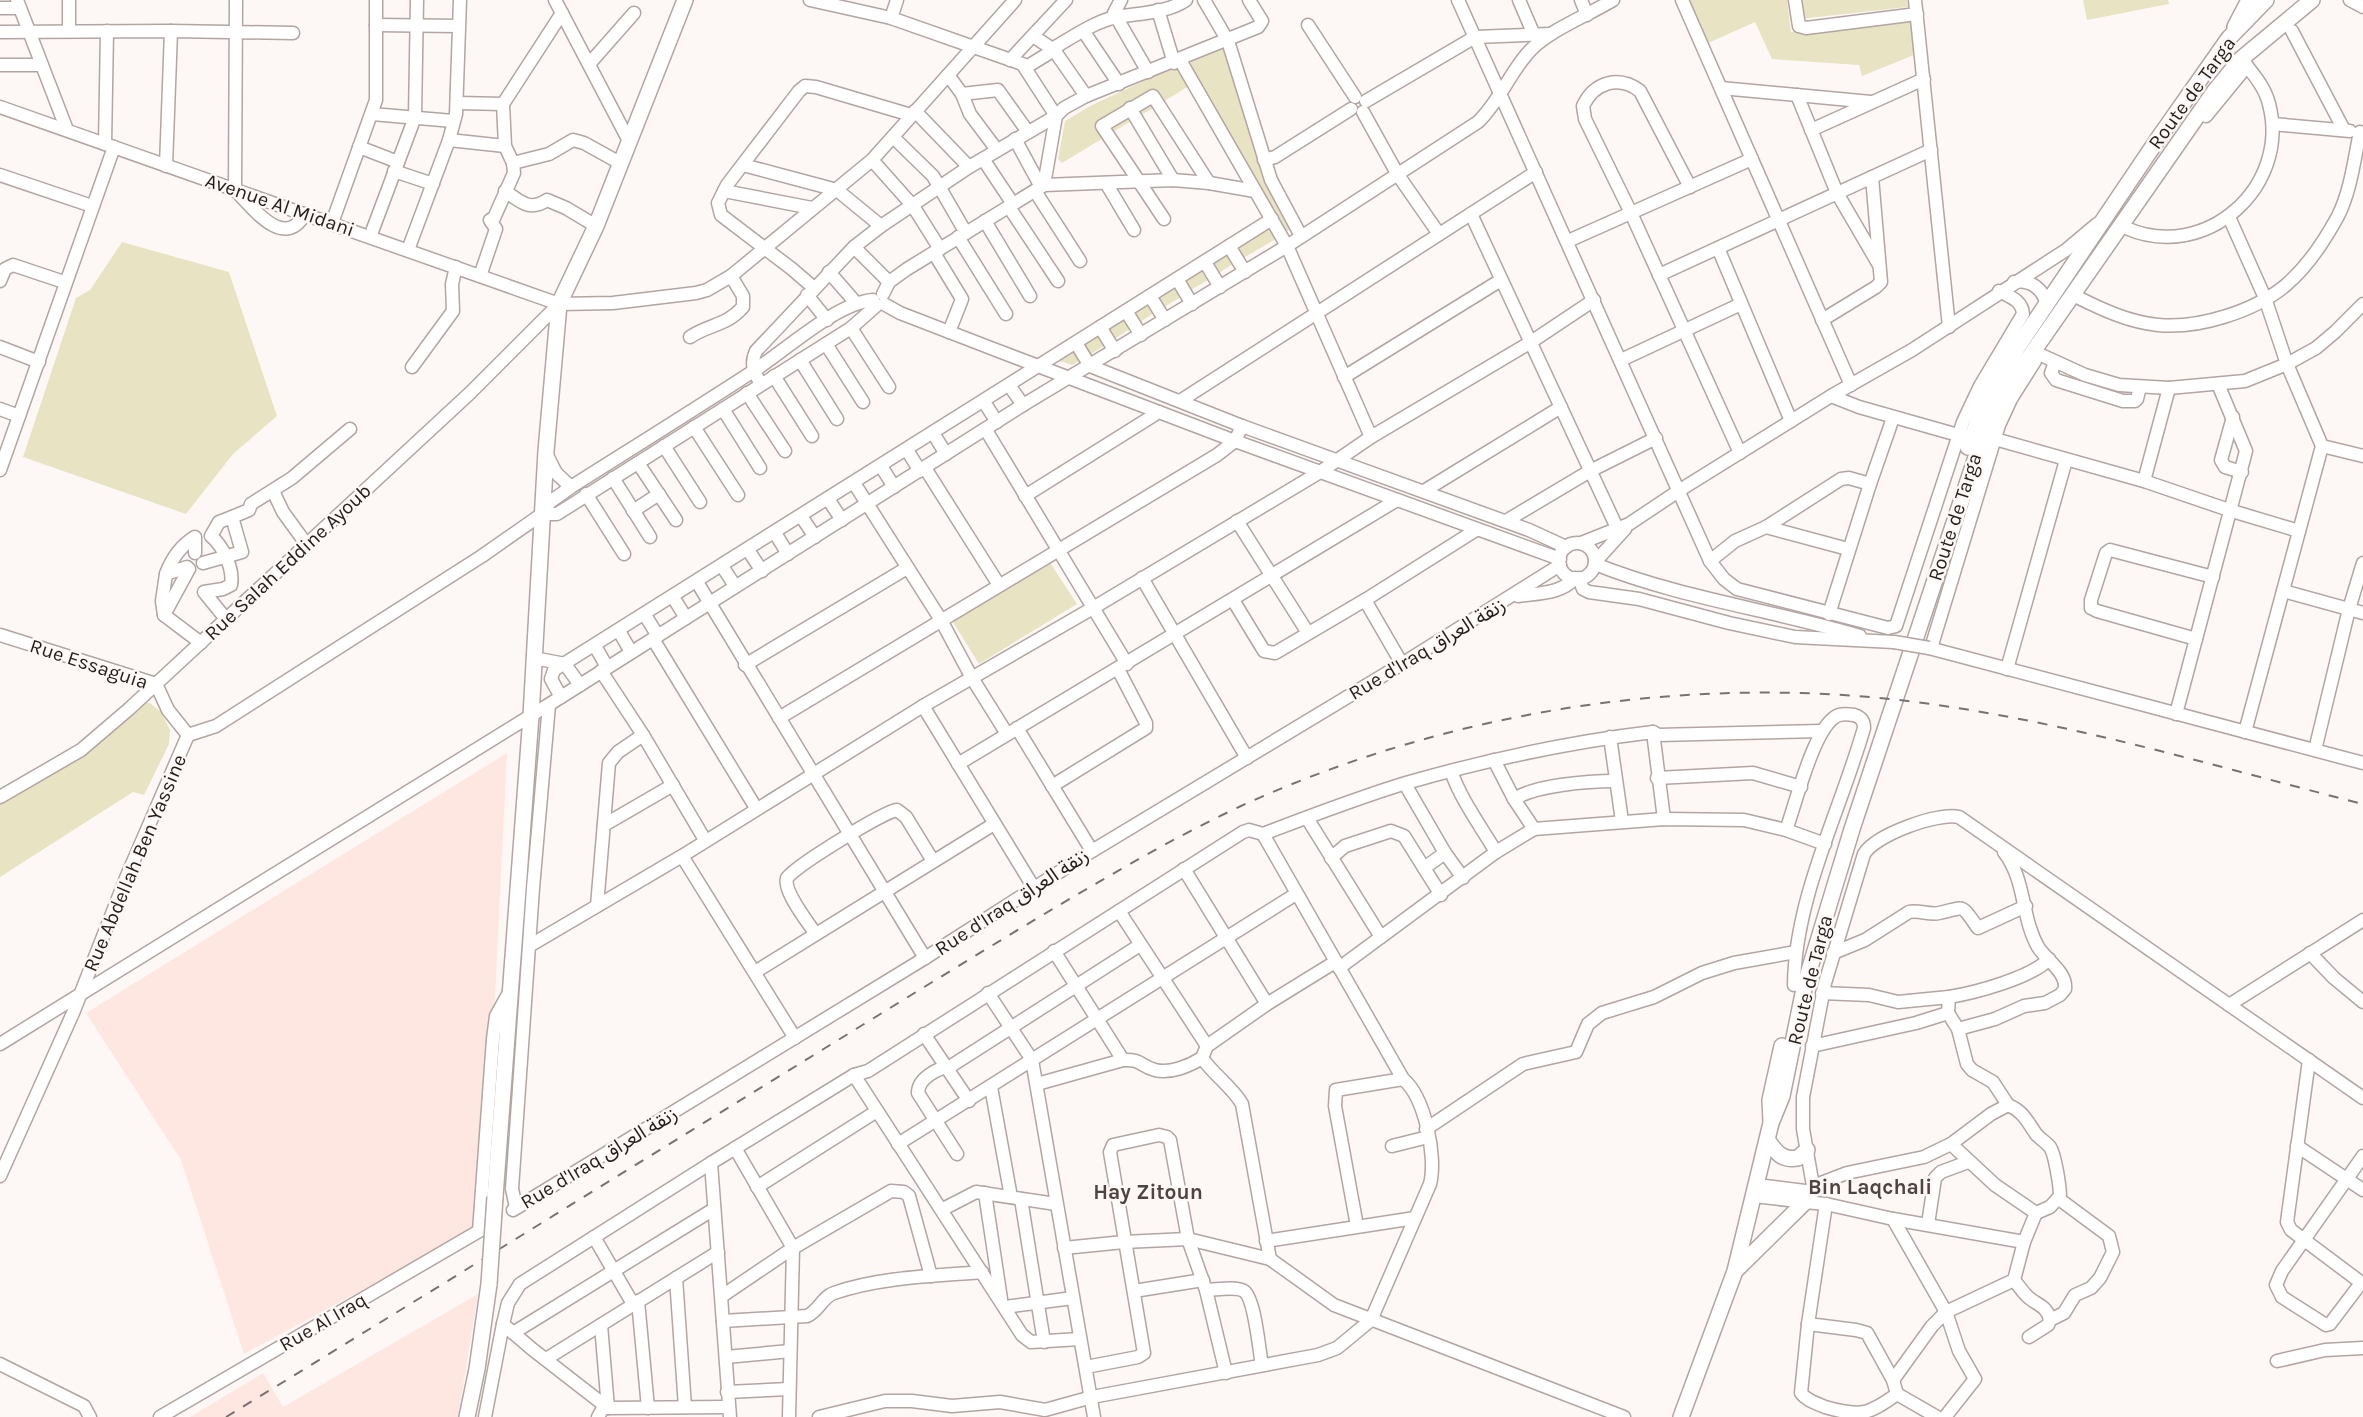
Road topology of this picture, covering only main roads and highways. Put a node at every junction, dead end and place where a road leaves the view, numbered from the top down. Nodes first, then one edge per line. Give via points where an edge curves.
1 (684, 0) edge
2 (2249, 0) edge
3 (2266, 0) edge
4 (2312, 0) edge
5 (2229, 38) junction
6 (1771, 1123) junction
7 (1768, 1141) junction
8 (1807, 1150) road end
9 (1811, 1193) road end
10 (1735, 1271) junction
11 (467, 1417) edge
12 (1681, 1417) edge

1 - 11 main road, bridge via 596,225 560,304 546,451 531,716 489,1284
2 - 5 main road
3 - 5 main road, Route de Targa
4 - 6 main road, Route de Targa via 2214,92 2016,376 1983,433 1849,840 1805,984 1782,1096
5 - 6 main road, Route de Targa via 2002,371 1976,425 1794,986 1770,1100
6 - 7 main road, Route de Targa
7 - 8 main road via 1784,1158 1798,1158
7 - 10 main road, Route de Targa
9 - 10 main road
10 - 12 main road, Route de Targa

